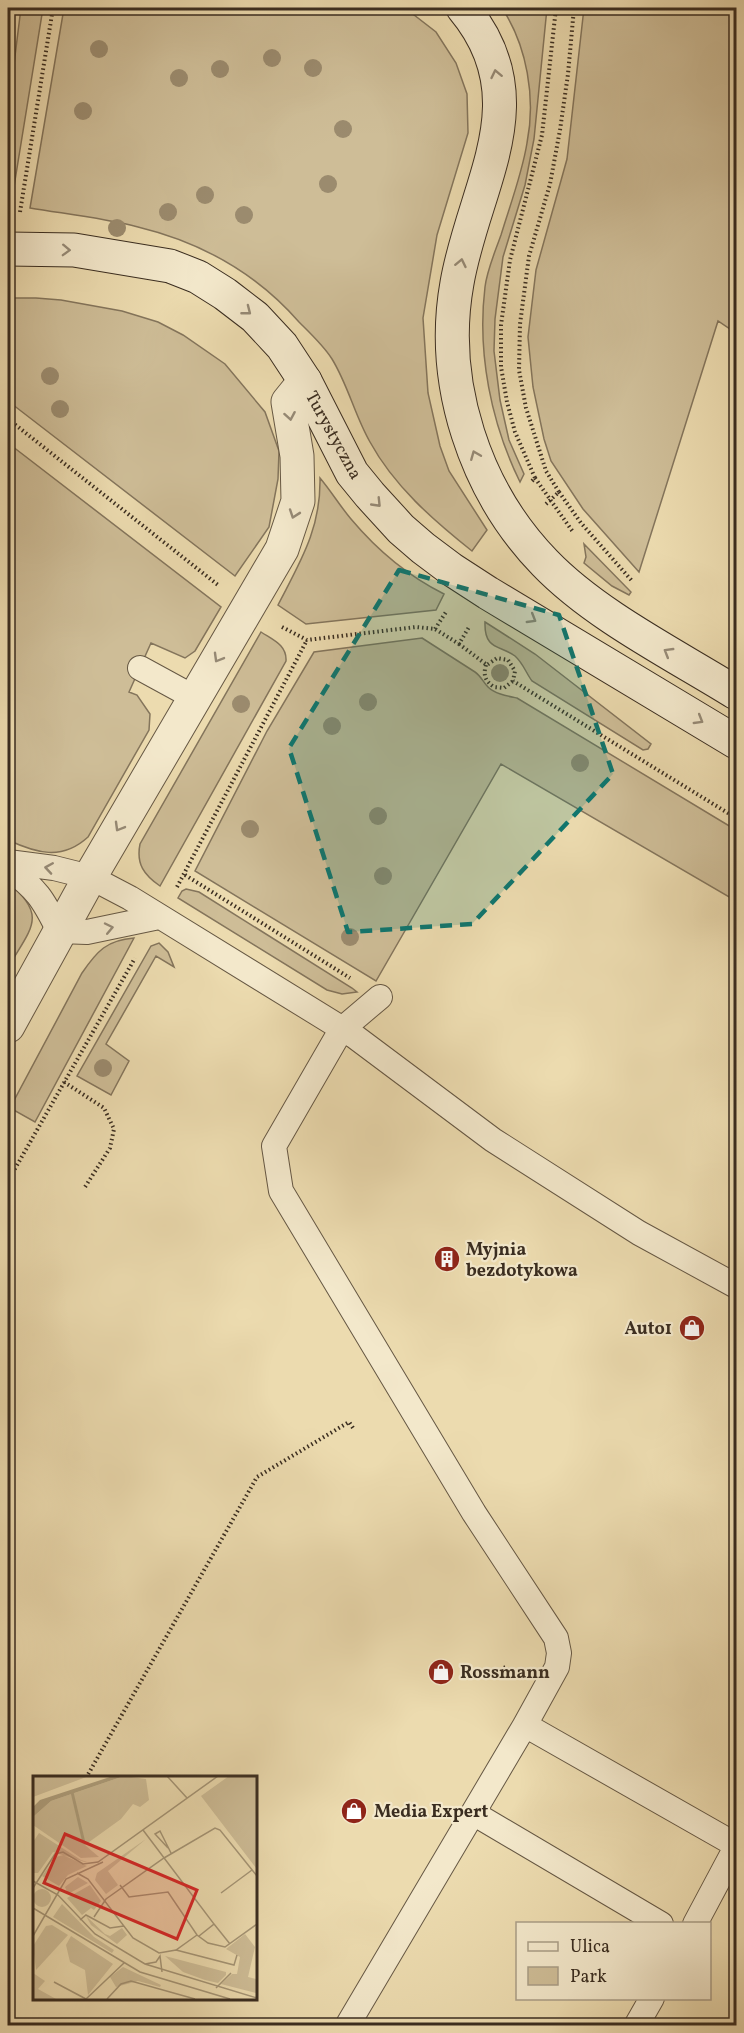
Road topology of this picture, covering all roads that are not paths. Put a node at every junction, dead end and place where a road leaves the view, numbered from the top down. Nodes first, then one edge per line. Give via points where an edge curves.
1 (463, 8) edge
2 (11, 249) edge
3 (305, 381) junction
4 (140, 668) dead end
5 (736, 693) edge
6 (195, 698) junction
7 (736, 742) edge
8 (8, 862) edge
9 (8, 868) edge
10 (90, 877) junction
11 (159, 917) junction
12 (59, 931) junction
13 (380, 997) road end
14 (8, 1026) edge
15 (341, 1030) junction
16 (736, 1286) edge
17 (525, 1725) junction
18 (473, 1813) junction
19 (736, 1846) edge
20 (659, 1922) edge
21 (696, 1922) edge
22 (651, 2000) edge
23 (347, 2025) edge
24 (636, 2025) edge

5 -> 1 main road via 571,588 516,526 482,472 469,441 459,399 452,325 456,284 469,228 496,146 500,116 492,54
2 -> 3 main road, Turystyczna via 74,250 170,266 198,277 255,317 282,346
3 -> 6 main road via 288,402 297,456 298,501 282,549
3 -> 7 main road, Turystyczna via 352,473 423,548 477,586
4 - 6 lane
6 -> 10 main road
10 -> 8 lane
9 - 12 lane via 30,884
10 - 11 lane
10 - 12 main road
12 -> 11 lane via 87,932
11 - 15 lane
12 - 14 main road
13 - 15 lane
15 - 16 lane via 493,1140 639,1233
15 - 17 lane via 274,1146 281,1191 474,1513 556,1638 557,1667
17 - 18 lane
17 - 19 lane
18 - 20 lane
18 - 23 lane
19 - 21 lane
22 - 24 lane

